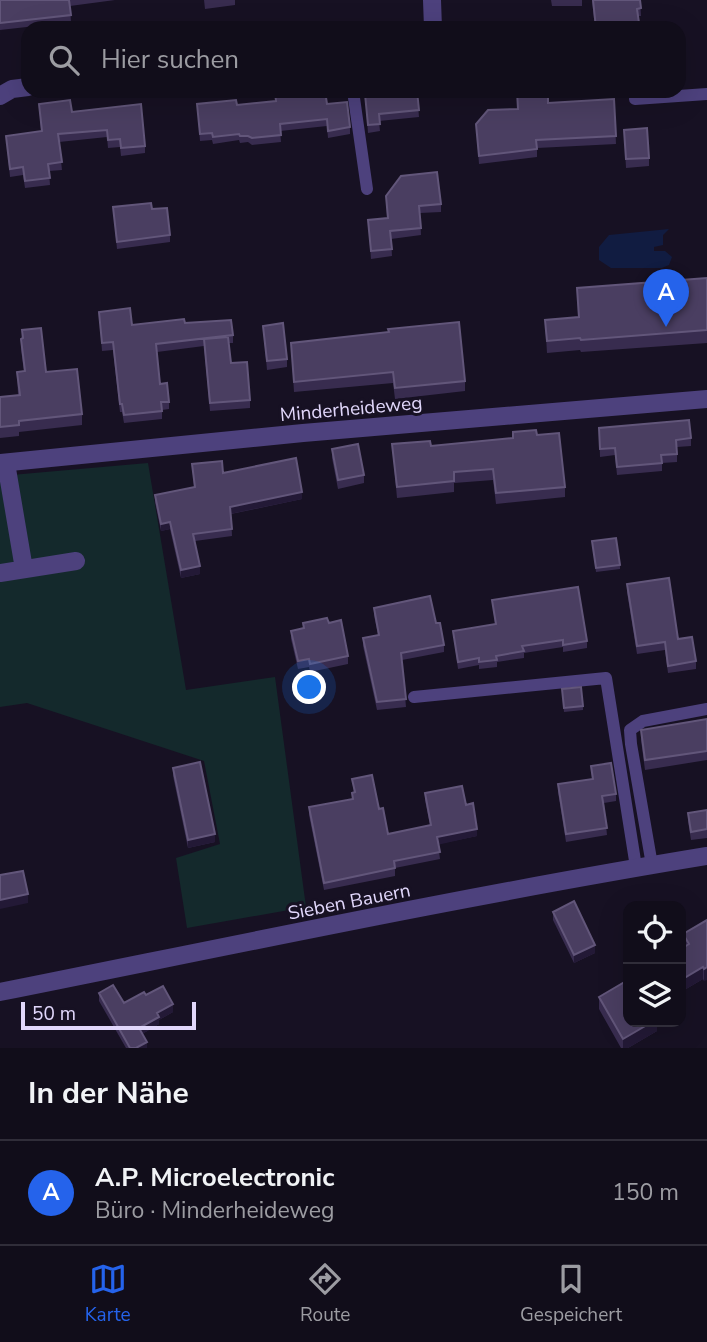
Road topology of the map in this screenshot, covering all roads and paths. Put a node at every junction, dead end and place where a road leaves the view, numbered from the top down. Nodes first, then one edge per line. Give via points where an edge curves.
1 (432, 0) edge
2 (433, 21) edge
3 (21, 88) edge
4 (707, 94) edge
5 (686, 95) edge
6 (0, 96) edge
7 (354, 98) edge
8 (649, 98) edge
9 (635, 99) dead end
10 (367, 189) dead end
11 (707, 399) edge
12 (3, 463) edge
13 (76, 561) dead end
14 (24, 569) junction
15 (0, 573) edge
16 (414, 697) dead end
17 (707, 709) edge
18 (707, 856) edge
19 (644, 866) junction
20 (0, 992) edge

1 - 2 street
3 - 6 street
4 - 5 lane
7 - 10 lane
8 - 9 lane
11 - 12 street, Minderheideweg
12 - 14 street
13 - 14 street
14 - 15 street
16 - 19 lane via 606,678
17 - 19 lane via 643,721 630,730
18 - 19 street, Sieben Bauern
19 - 20 street, Sieben Bauern

